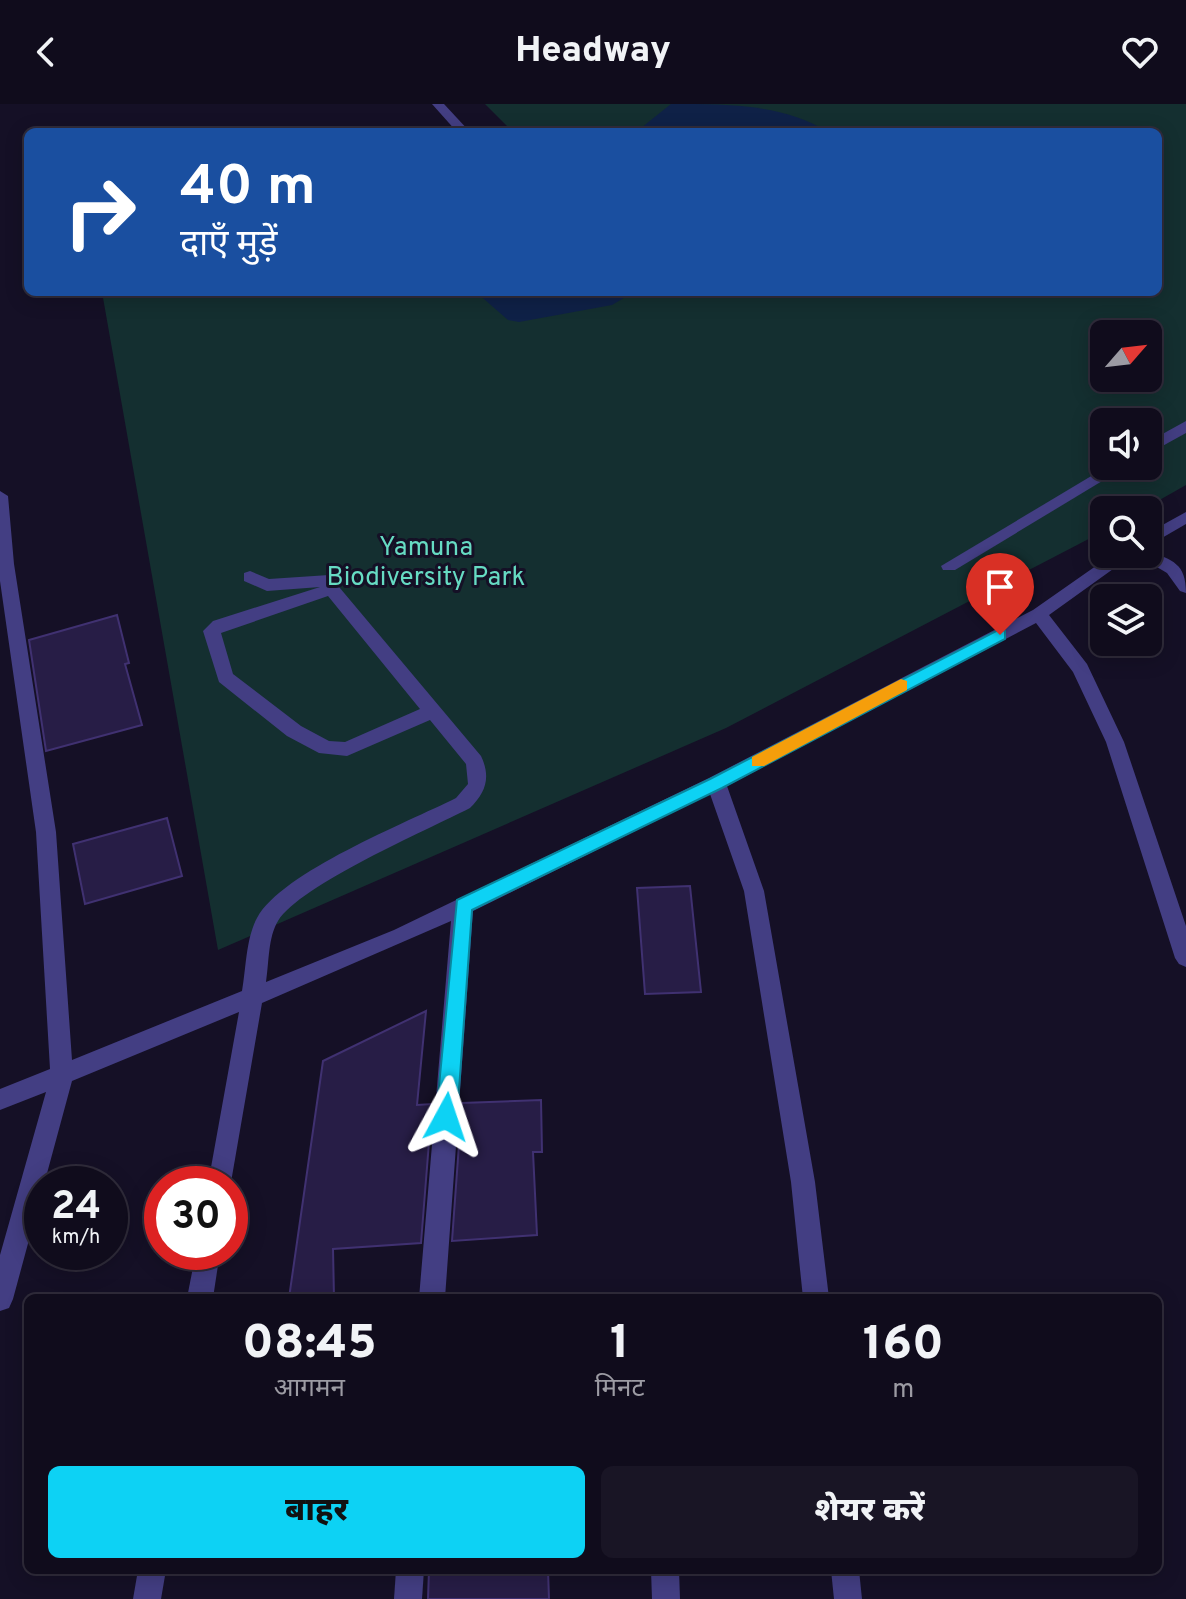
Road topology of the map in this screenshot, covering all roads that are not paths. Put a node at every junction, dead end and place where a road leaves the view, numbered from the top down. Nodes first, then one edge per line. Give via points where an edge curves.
1 (438, 104) edge
2 (460, 128) edge
3 (1186, 426) edge
4 (1162, 441) edge
5 (1095, 480) edge
6 (0, 496) edge
7 (1186, 517) edge
8 (1162, 532) edge
9 (949, 566) dead end
10 (1101, 568) edge
11 (1179, 568) edge
12 (250, 577) dead end
13 (1186, 587) edge
14 (331, 589) junction
15 (1039, 614) junction
16 (433, 711) junction
17 (716, 783) junction
18 (463, 905) junction
19 (1186, 958) edge
20 (254, 996) junction
21 (62, 1075) junction
22 (0, 1100) edge
23 (223, 1166) edge
24 (205, 1270) edge
25 (201, 1294) edge
26 (432, 1294) edge
27 (816, 1294) edge
28 (0, 1299) edge
29 (151, 1574) edge
30 (410, 1574) edge
31 (665, 1574) edge
32 (845, 1574) edge
33 (147, 1599) edge
34 (408, 1599) edge
35 (666, 1599) edge
36 (848, 1599) edge

1 - 2 street
3 - 4 street
5 - 9 street
6 - 21 street via 46,832
7 - 8 street
10 - 15 street
11 - 13 street
12 - 14 street via 267,585 323,579
14 - 16 street
14 - 16 street via 219,625 212,631 225,677 294,731 326,748 347,749
15 - 17 street
15 - 19 street via 1081,669 1115,742
16 - 20 street via 474,761 480,775 476,790 463,803 305,883 279,902 265,923
17 - 18 street
17 - 27 street via 754,891 803,1182
18 - 20 street
18 - 26 street
20 - 21 street
20 - 23 street
21 - 22 street
21 - 28 street
24 - 25 street
29 - 33 street
30 - 34 street
31 - 35 street
32 - 36 street

